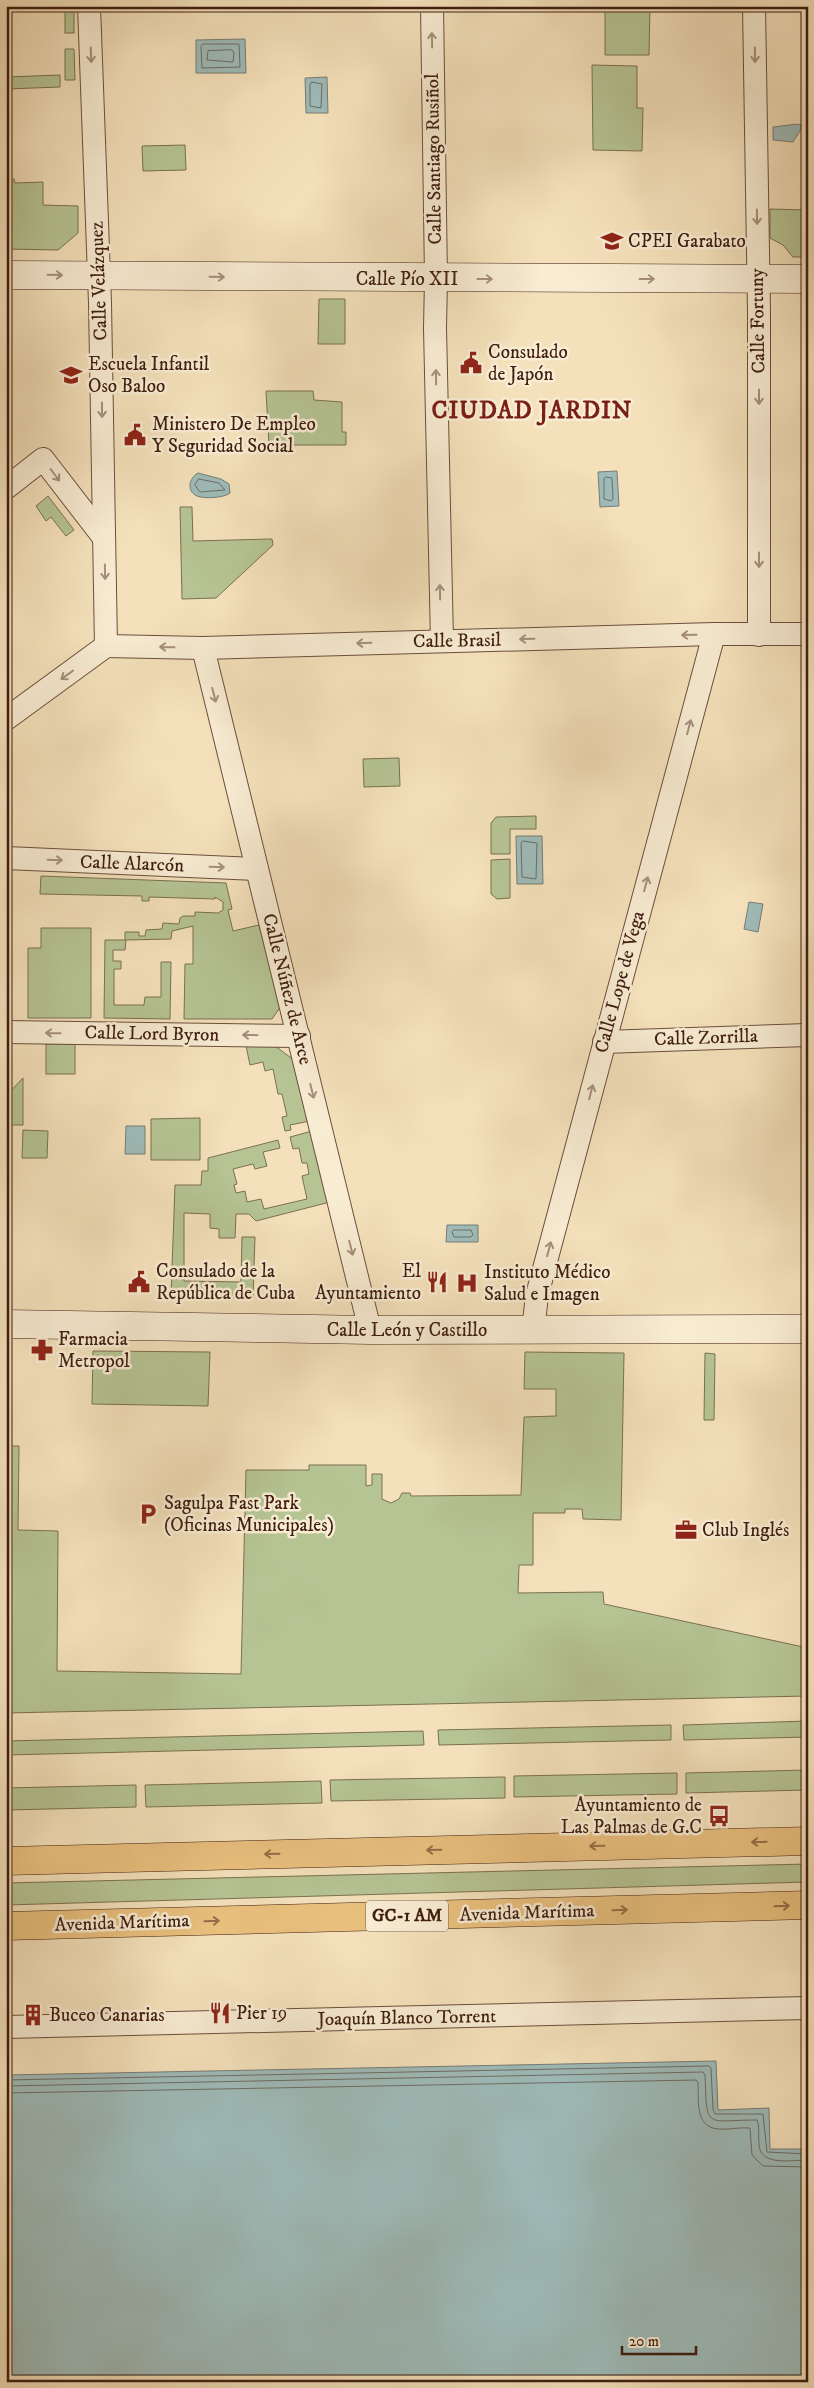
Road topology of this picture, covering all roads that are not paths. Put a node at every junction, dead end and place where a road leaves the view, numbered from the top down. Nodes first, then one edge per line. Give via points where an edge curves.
1 (89, 6) edge
2 (432, 6) edge
3 (754, 6) edge
4 (6, 275) edge
5 (99, 276) junction
6 (436, 279) junction
7 (758, 279) junction
8 (808, 279) edge
9 (6, 488) edge
10 (104, 538) junction
11 (714, 634) junction
12 (808, 634) edge
13 (759, 635) junction
14 (442, 641) junction
15 (106, 646) junction
16 (202, 648) junction
17 (6, 719) edge
18 (6, 858) edge
19 (257, 869) junction
20 (6, 1032) edge
21 (808, 1035) edge
22 (299, 1036) junction
23 (604, 1042) junction
24 (6, 1324) edge
25 (808, 1329) edge
26 (370, 1330) junction
27 (533, 1330) junction
28 (808, 1841) edge
29 (6, 1861) edge
30 (808, 1905) edge
31 (6, 1926) edge
32 (808, 2008) edge
33 (6, 2027) edge

1 -> 5 street, Calle Velázquez
6 -> 2 street, Calle Santiago Rusiñol
3 -> 7 street, Calle Fortuny
4 -> 5 street, Calle Pío XII
5 -> 6 street, Calle Pío XII
5 -> 10 street, Calle Velázquez
6 -> 7 street, Calle Pío XII
14 -> 6 street, Calle Santiago Rusiñol via 434,328
7 - 8 street, Calle Pío XII
7 -> 13 street, Calle Fortuny
9 -> 10 street via 43,459
10 -> 15 street, Calle Velázquez
11 - 13 street, Calle Brasil
11 -> 14 street, Calle Brasil
23 -> 11 street, Calle Lope de Vega
12 - 13 street, Calle Brasil
14 -> 16 street, Calle Brasil
16 -> 15 street, Calle Brasil
15 -> 17 street
16 -> 19 street, Calle Núñez de Arce
18 -> 19 street, Calle Alarcón
19 - 22 street, Calle Núñez de Arce
22 -> 20 street, Calle Lord Byron
21 - 23 street, Calle Zorrilla
22 -> 26 street, Calle Núñez de Arce
27 -> 23 street, Calle Lope de Vega via 537,1295
24 - 26 street, Calle León y Castillo
25 - 27 street, Calle León y Castillo
26 - 27 street, Calle León y Castillo
28 -> 29 highway
31 -> 30 highway, Avenida Marítima / GC-1 AM
32 - 33 street, Joaquín Blanco Torrent

